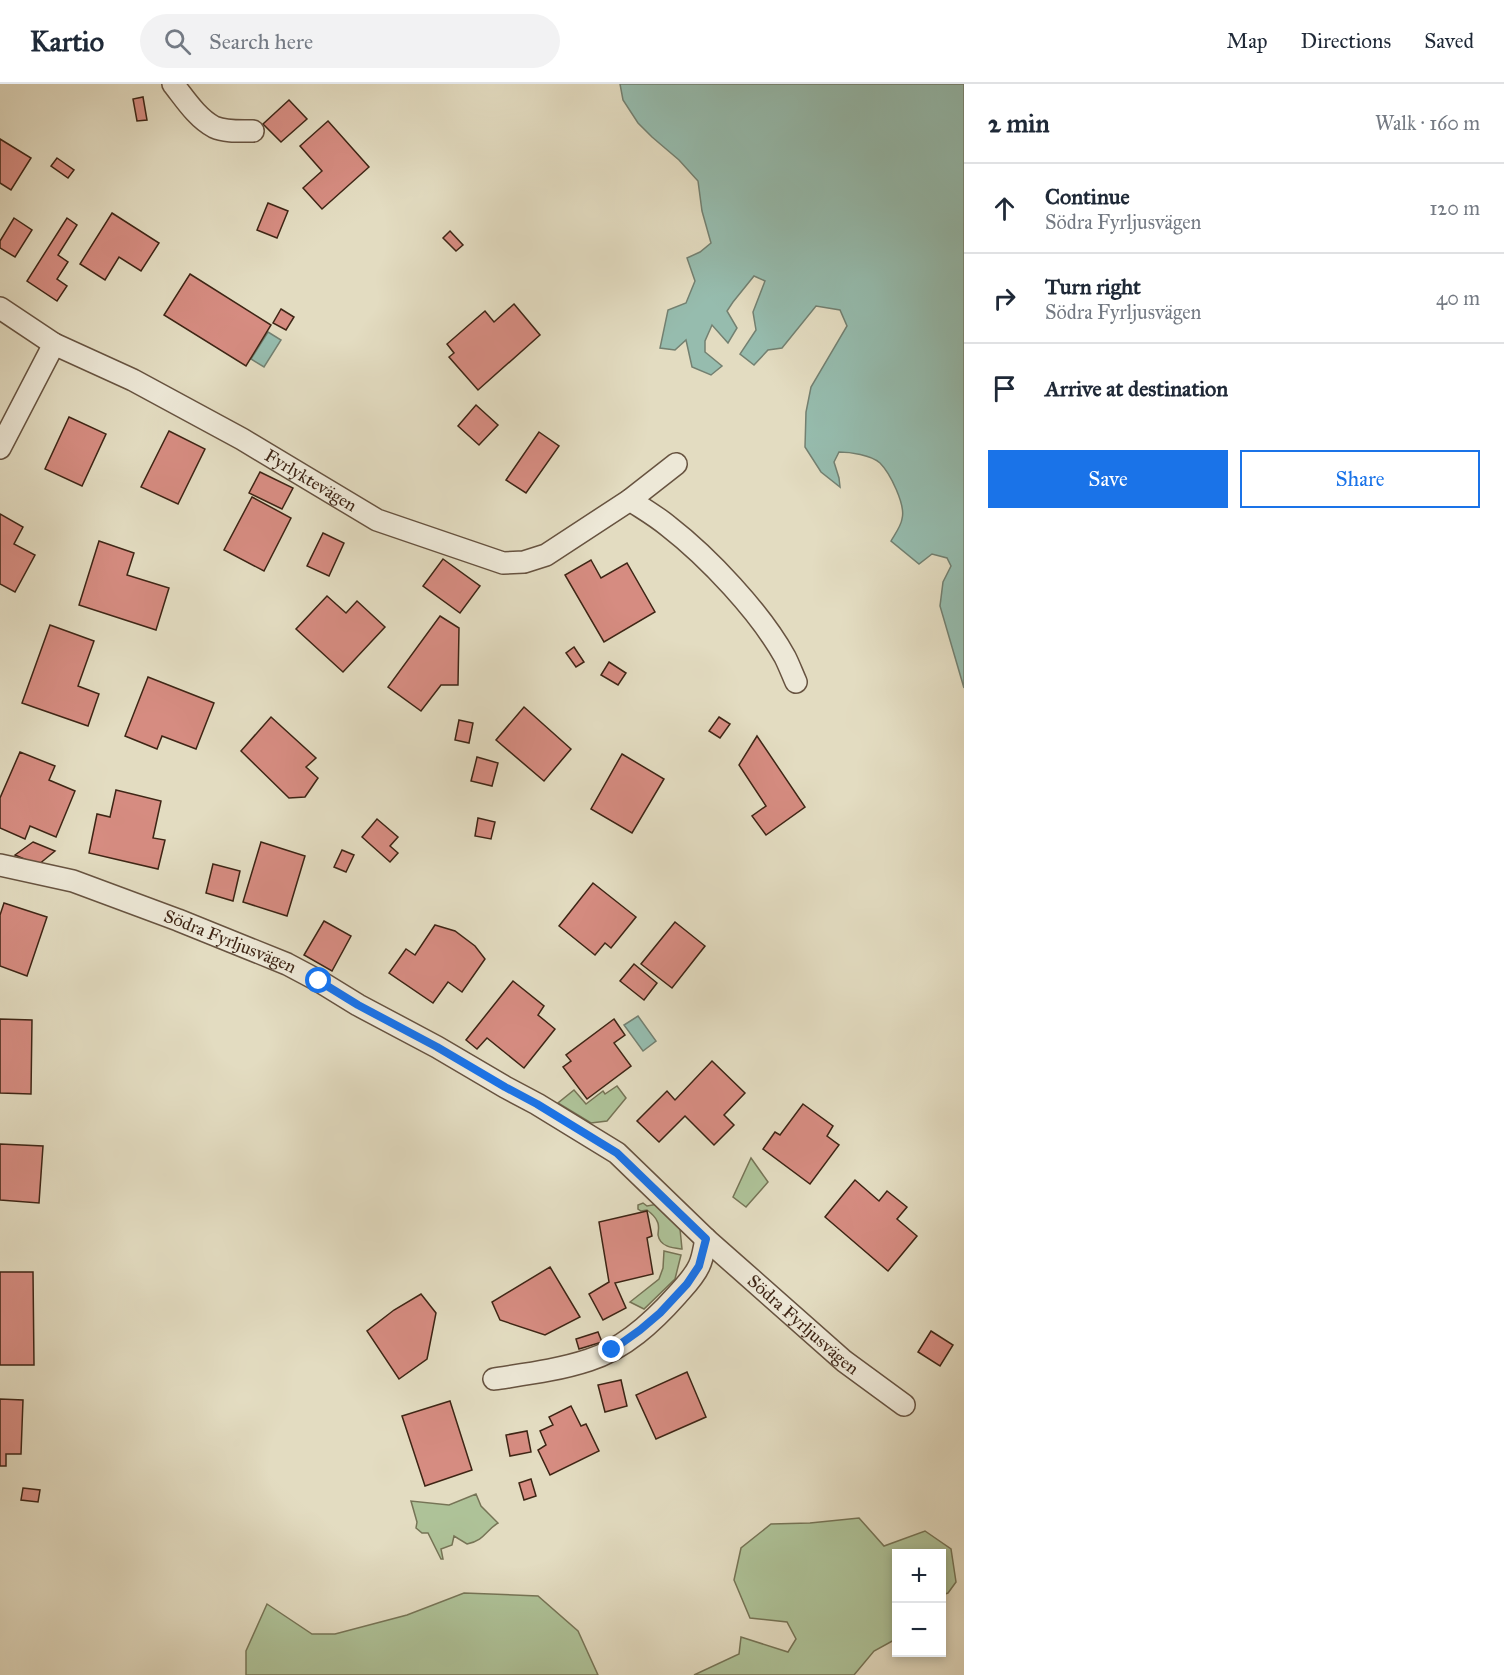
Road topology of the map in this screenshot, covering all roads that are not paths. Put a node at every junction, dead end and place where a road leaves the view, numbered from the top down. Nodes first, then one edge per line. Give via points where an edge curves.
1 (173, 84) edge
2 (253, 131) dead end
3 (0, 308) edge
4 (54, 345) junction
5 (0, 448) edge
6 (676, 464) dead end
7 (630, 500) junction
8 (796, 682) dead end
9 (0, 865) edge
10 (706, 1239) junction
11 (494, 1379) dead end
12 (904, 1405) dead end

1 - 2 street via 198,115 214,127
3 - 4 street, Fyrlyktevägen
4 - 5 street
4 - 7 street, Fyrlyktevägen via 132,380 377,520 503,563 546,555
6 - 7 street, Fyrlyktevägen
7 - 8 street via 667,525 730,585 765,626
9 - 10 street, Södra Fyrljusvägen via 73,881 287,964 617,1153
10 - 11 street via 699,1266 687,1284 660,1313 612,1350 589,1360
10 - 12 street, Södra Fyrljusvägen via 844,1361

